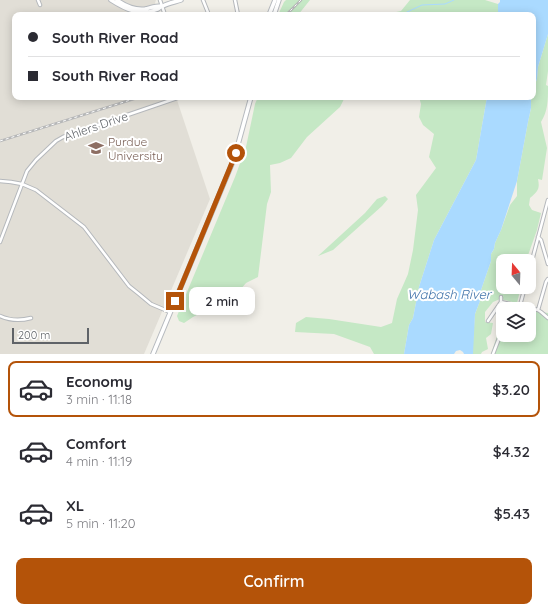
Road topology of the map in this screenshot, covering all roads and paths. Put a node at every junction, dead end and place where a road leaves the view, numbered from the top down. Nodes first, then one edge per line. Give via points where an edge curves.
1 (38, 0) edge
2 (111, 0) edge
3 (117, 0) edge
4 (160, 0) edge
5 (181, 0) edge
6 (204, 0) edge
7 (235, 0) edge
8 (275, 0) edge
9 (279, 0) edge
10 (40, 5) dead end
11 (162, 6) junction
12 (164, 12) edge
13 (208, 12) edge
14 (237, 12) edge
15 (270, 12) edge
16 (275, 12) edge
17 (171, 100) edge
18 (250, 100) edge
19 (0, 181) edge
20 (22, 184) junction
21 (548, 200) edge
22 (538, 237) junction
23 (0, 242) edge
24 (534, 254) edge
25 (548, 264) edge
26 (548, 279) edge
27 (500, 297) dead end
28 (500, 302) edge
29 (496, 308) edge
30 (538, 310) joint
31 (170, 312) junction
32 (0, 316) edge
33 (31, 318) dead end
34 (548, 318) edge
35 (488, 321) dead end
36 (498, 342) edge
37 (153, 354) edge
38 (493, 354) edge

1 - 10 street
2 - 11 main road via 136,12 148,12
3 - 11 main road via 135,9
4 - 11 street
5 - 11 main road
6 - 13 street
7 - 14 street
8 - 15 main road
9 - 16 main road
11 - 12 street
17 - 20 street, Ahlers Drive via 63,137 30,166
18 - 31 main road via 234,159
19 - 20 street
20 - 23 street, Ahlers Drive
20 - 31 street via 36,190 84,227 129,286 151,304
21 - 22 street
22 - 24 street
22 - 25 street
26 - 30 street
27 - 28 street
29 - 35 street
30 - 34 street
31 - 37 main road
32 - 33 street via 13,321
36 - 38 street

